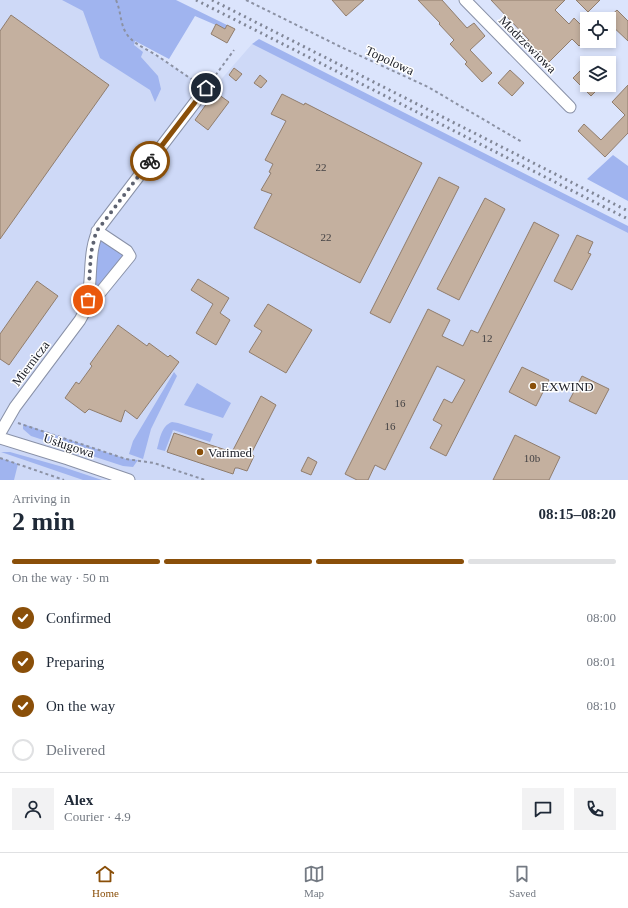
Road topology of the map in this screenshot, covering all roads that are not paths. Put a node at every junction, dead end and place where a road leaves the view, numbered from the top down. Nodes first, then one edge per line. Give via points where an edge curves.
1 (465, 0) edge
2 (206, 88) road end
3 (570, 107) dead end
4 (97, 231) junction
5 (85, 312) junction
6 (0, 433) edge
7 (0, 438) edge
8 (129, 480) edge

1 - 3 street, Modrzewiowa
2 - 4 street, Miernicza
4 - 5 street, Miernicza via 92,247
4 - 5 street, Miernicza via 127,250 130,256
5 - 6 street, Miernicza
7 - 8 street, Usługowa

